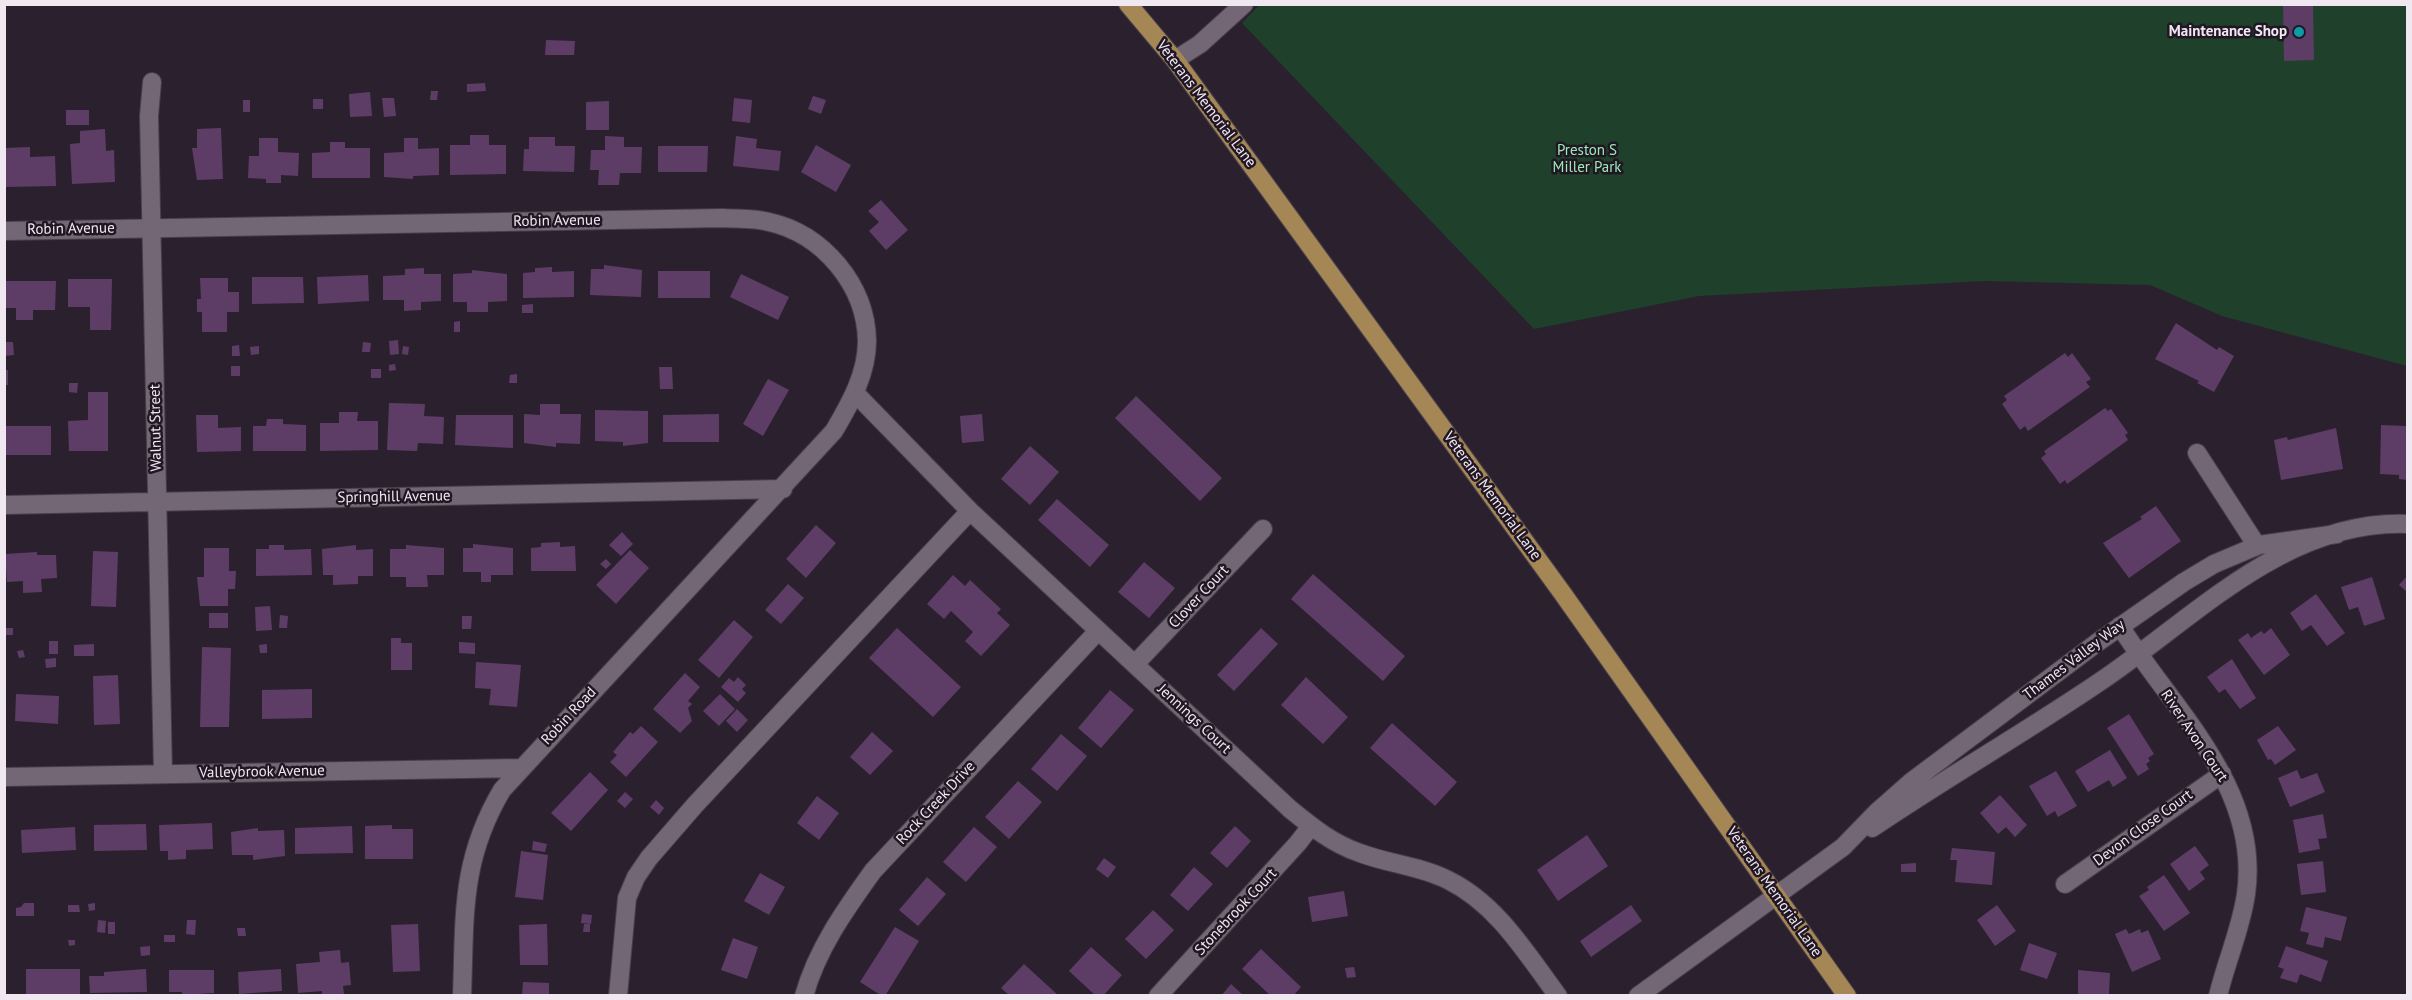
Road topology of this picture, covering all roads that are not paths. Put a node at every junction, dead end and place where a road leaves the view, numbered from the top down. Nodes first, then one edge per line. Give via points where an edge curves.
1 (1128, 4) edge
2 (1244, 4) edge
3 (1175, 60) junction
4 (152, 82) dead end
5 (151, 228) junction
6 (4, 231) edge
7 (856, 394) junction
8 (2198, 453) dead end
9 (783, 489) junction
10 (157, 502) junction
11 (4, 505) edge
12 (970, 511) junction
13 (2408, 524) edge
14 (1263, 529) dead end
15 (2337, 534) junction
16 (2257, 546) junction
17 (2120, 626) junction
18 (1098, 631) junction
19 (2138, 656) junction
20 (1135, 664) junction
21 (520, 768) junction
22 (163, 773) junction
23 (2222, 774) junction
24 (4, 777) edge
25 (1311, 826) junction
26 (1843, 847) junction
27 (2065, 884) dead end
28 (1776, 895) junction
29 (462, 996) edge
30 (618, 996) edge
31 (804, 996) edge
32 (1158, 996) edge
33 (1558, 996) edge
34 (1638, 996) edge
35 (1847, 996) edge
36 (2218, 996) edge

1 - 3 main road, Veterans Memorial Lane
2 - 3 street via 1200,44
3 - 28 main road, Veterans Memorial Lane
4 - 5 street, Walnut Street
5 - 6 street, Robin Avenue
5 - 7 street, Robin Avenue via 723,218 769,222 808,236 839,264 859,300 867,342
5 - 10 street, Walnut Street
7 - 9 street, Robin Avenue via 834,431
7 - 12 street, Jennings Court
8 - 16 street
9 - 10 street, Springhill Avenue
9 - 21 street, Robin Road
10 - 11 street, Springhill Avenue
10 - 22 street, Walnut Street
12 - 18 street, Jennings Court
12 - 30 street via 649,858 627,898
13 - 15 street, Thames Valley Way via 2371,526
14 - 20 street, Clover Court
15 - 16 street, Thames Valley Way
15 - 19 street, Thames Valley Way via 2301,546 2247,574
16 - 17 street, Thames Valley Way via 2214,564
17 - 19 street, River Avon Court
17 - 26 street, Thames Valley Way via 1891,798
18 - 20 street, Jennings Court
18 - 31 street, Rock Creek Drive via 873,871 843,911 819,955
19 - 23 street, River Avon Court
19 - 26 street, Thames Valley Way
20 - 25 street, Jennings Court
21 - 22 street, Valleybrook Avenue
21 - 29 street, Robin Road via 489,812 475,846 466,895
22 - 24 street, Valleybrook Avenue
23 - 27 street, Devon Close Court
23 - 36 street, River Avon Court via 2243,829 2248,873 2241,918
25 - 32 street, Stonebrook Court
25 - 33 street, Jennings Court via 1360,853 1425,870 1470,892 1505,926
26 - 28 street, Thames Valley Way
28 - 34 street, Thames Valley Way
28 - 35 main road, Veterans Memorial Lane

